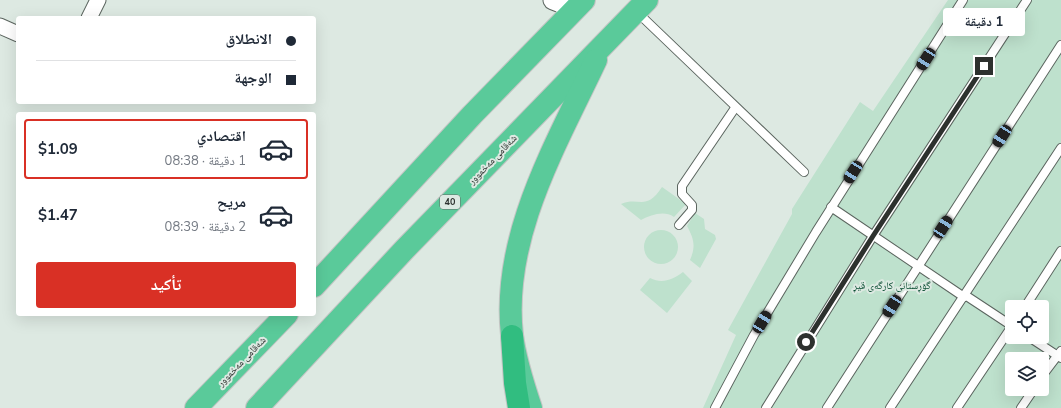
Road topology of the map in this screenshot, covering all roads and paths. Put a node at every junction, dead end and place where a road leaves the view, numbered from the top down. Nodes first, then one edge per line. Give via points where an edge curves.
1 (98, 0) edge
2 (553, 0) edge
3 (963, 0) edge
4 (1027, 0) edge
5 (580, 4) edge
6 (642, 6) edge
7 (91, 16) edge
8 (0, 26) edge
9 (16, 33) edge
10 (604, 43) junction
11 (1061, 45) edge
12 (735, 108) junction
13 (1061, 148) edge
14 (804, 172) dead end
15 (831, 208) junction
16 (679, 224) dead end
17 (873, 236) junction
18 (1061, 251) edge
19 (918, 266) junction
20 (316, 284) edge
21 (964, 296) junction
22 (1030, 300) edge
23 (285, 316) edge
24 (512, 336) junction
25 (1041, 344) edge
26 (1060, 355) edge
27 (1049, 368) edge
28 (1029, 396) edge
29 (196, 408) edge
30 (257, 408) edge
31 (519, 408) edge
32 (531, 408) edge
33 (715, 408) edge
34 (766, 408) edge
35 (827, 408) edge
36 (890, 408) edge
37 (957, 408) edge
38 (1021, 408) edge

1 - 7 street
2 - 5 street
3 - 15 lane
4 - 17 lane
5 - 20 highway via 472,115
6 - 10 highway, شەقامی مەخموور / 40
6 - 12 lane
8 - 9 street
10 - 24 highway via 539,181 527,216 517,251 512,283
10 - 30 highway, شەقامی مەخموور / 40 via 404,250
11 - 19 lane
12 - 14 lane
12 - 16 lane via 682,186 682,194 692,205 692,210
13 - 21 lane
15 - 17 lane
15 - 33 lane via 754,335
17 - 19 lane
17 - 34 lane
18 - 22 lane
19 - 21 lane
19 - 35 lane
21 - 36 lane
21 - 37 lane via 1012,326
23 - 29 highway, شەقامی مەخموور
24 - 31 highway
24 - 32 highway
25 - 26 lane
26 - 27 lane
28 - 38 lane

